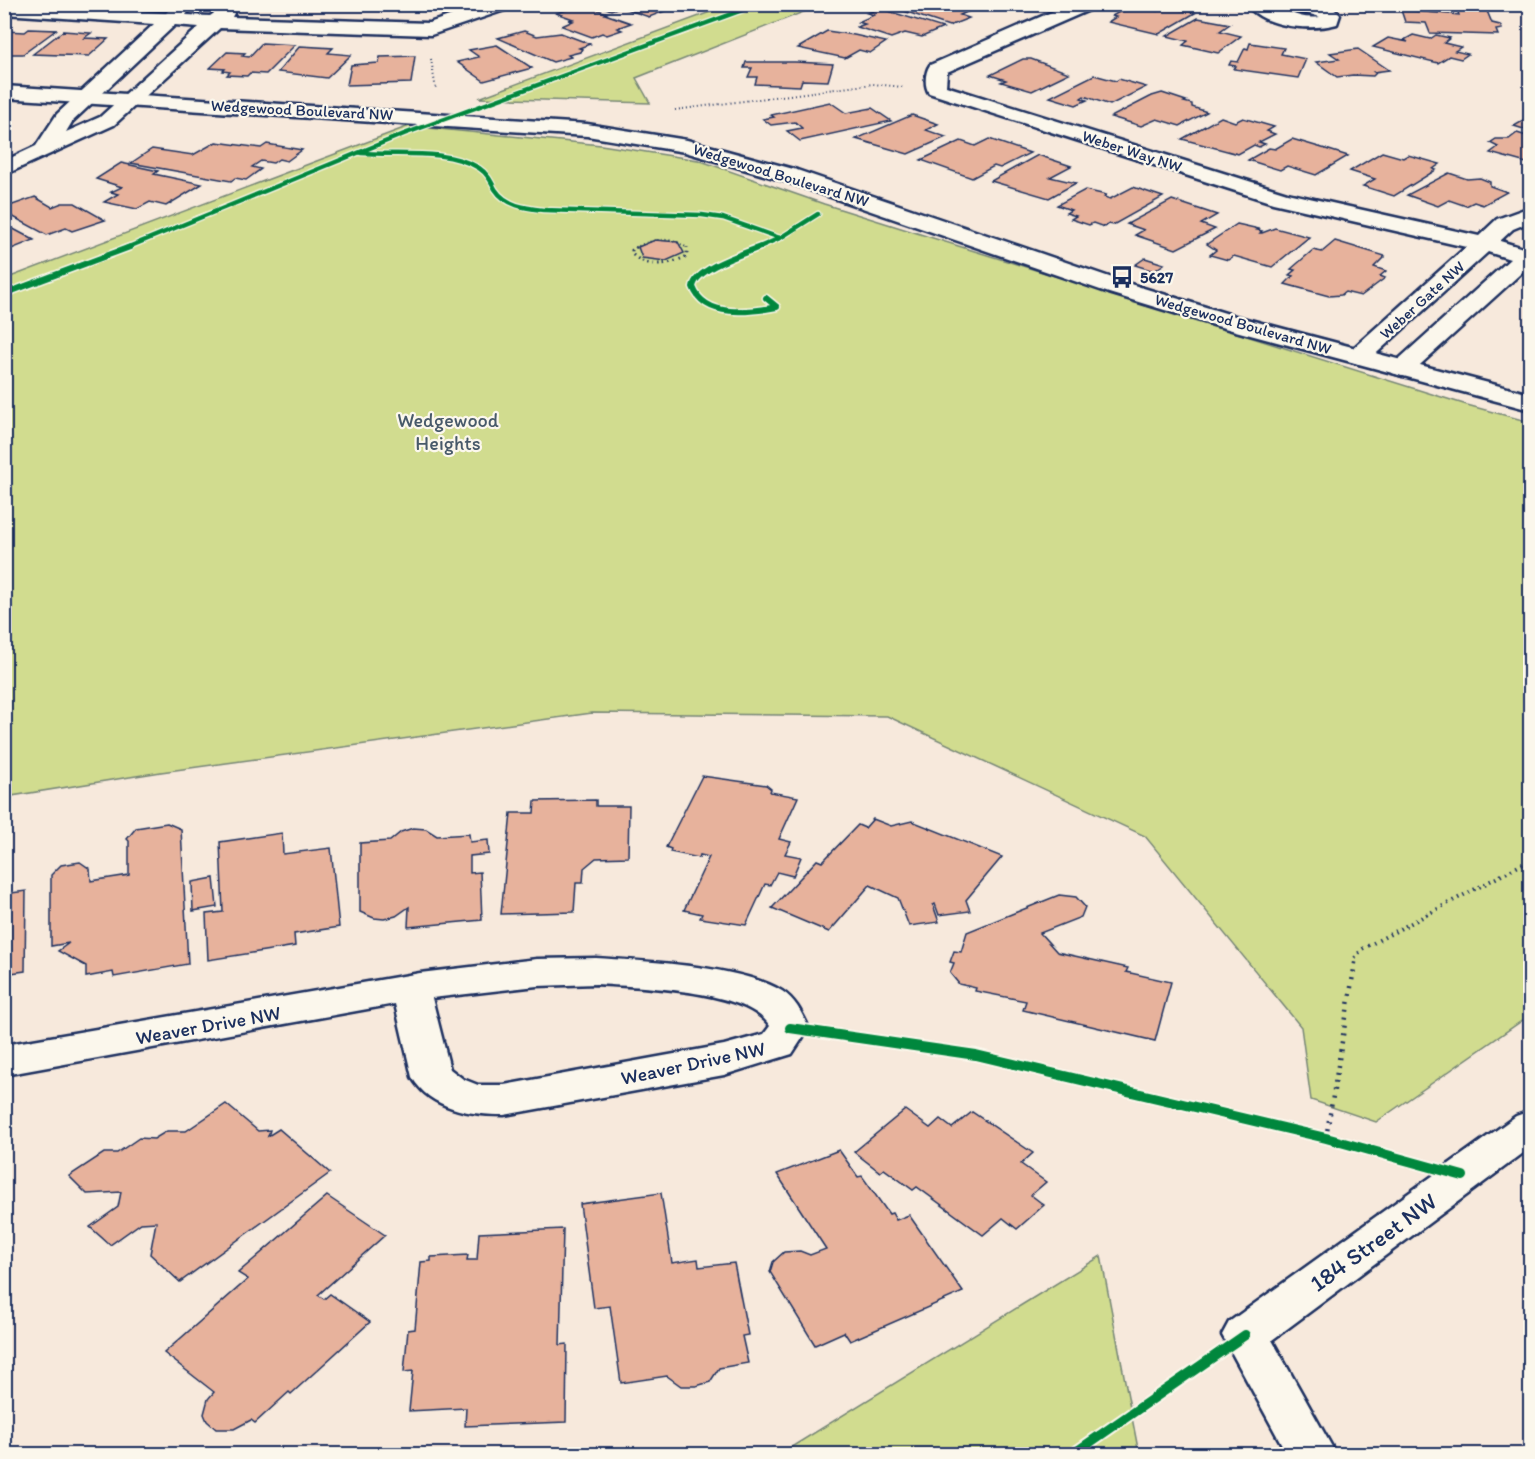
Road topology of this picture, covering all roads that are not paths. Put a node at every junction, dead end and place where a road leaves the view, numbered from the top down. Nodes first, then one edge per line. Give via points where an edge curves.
1 (187, 4) edge
2 (235, 4) edge
3 (504, 4) edge
4 (1087, 4) edge
5 (1255, 4) edge
6 (1297, 4) edge
7 (4, 8) edge
8 (169, 18) junction
9 (213, 22) junction
10 (4, 92) edge
11 (86, 97) junction
12 (131, 100) junction
13 (44, 151) junction
14 (4, 170) edge
15 (1530, 214) edge
16 (1516, 252) edge
17 (1359, 356) junction
18 (1402, 368) junction
19 (1530, 402) edge
20 (411, 989) junction
21 (4, 1060) edge
22 (1530, 1127) edge
23 (1312, 1455) edge

1 - 8 street
2 - 9 street
3 - 9 street via 432,29
4 - 16 street, Weber Way NW via 938,69 936,89 1281,198
5 - 6 street via 1292,21 1321,24 1330,20 1331,15 1322,10
7 - 8 street
8 - 9 street
8 - 11 street
9 - 12 street
10 - 11 street, Wedgewood Boulevard NW
11 - 12 street, Wedgewood Boulevard NW
11 - 13 street via 64,118
12 - 13 street via 107,121
12 - 17 street, Wedgewood Boulevard NW via 587,130 687,146 789,175 1118,288
13 - 14 street
15 - 16 street via 1505,224
16 - 17 street, Weber Gate NW
16 - 18 street, Weber Gate NW
17 - 18 street, Wedgewood Boulevard NW
18 - 19 street, Wedgewood Boulevard NW
20 - 20 street, Weaver Drive NW via 432,1077 449,1090 475,1100 504,1100 724,1060 778,1044 790,1028 784,1013 769,1000 741,990 629,971 573,970
20 - 21 street, Weaver Drive NW
22 - 23 street, 184 Street NW via 1245,1335

